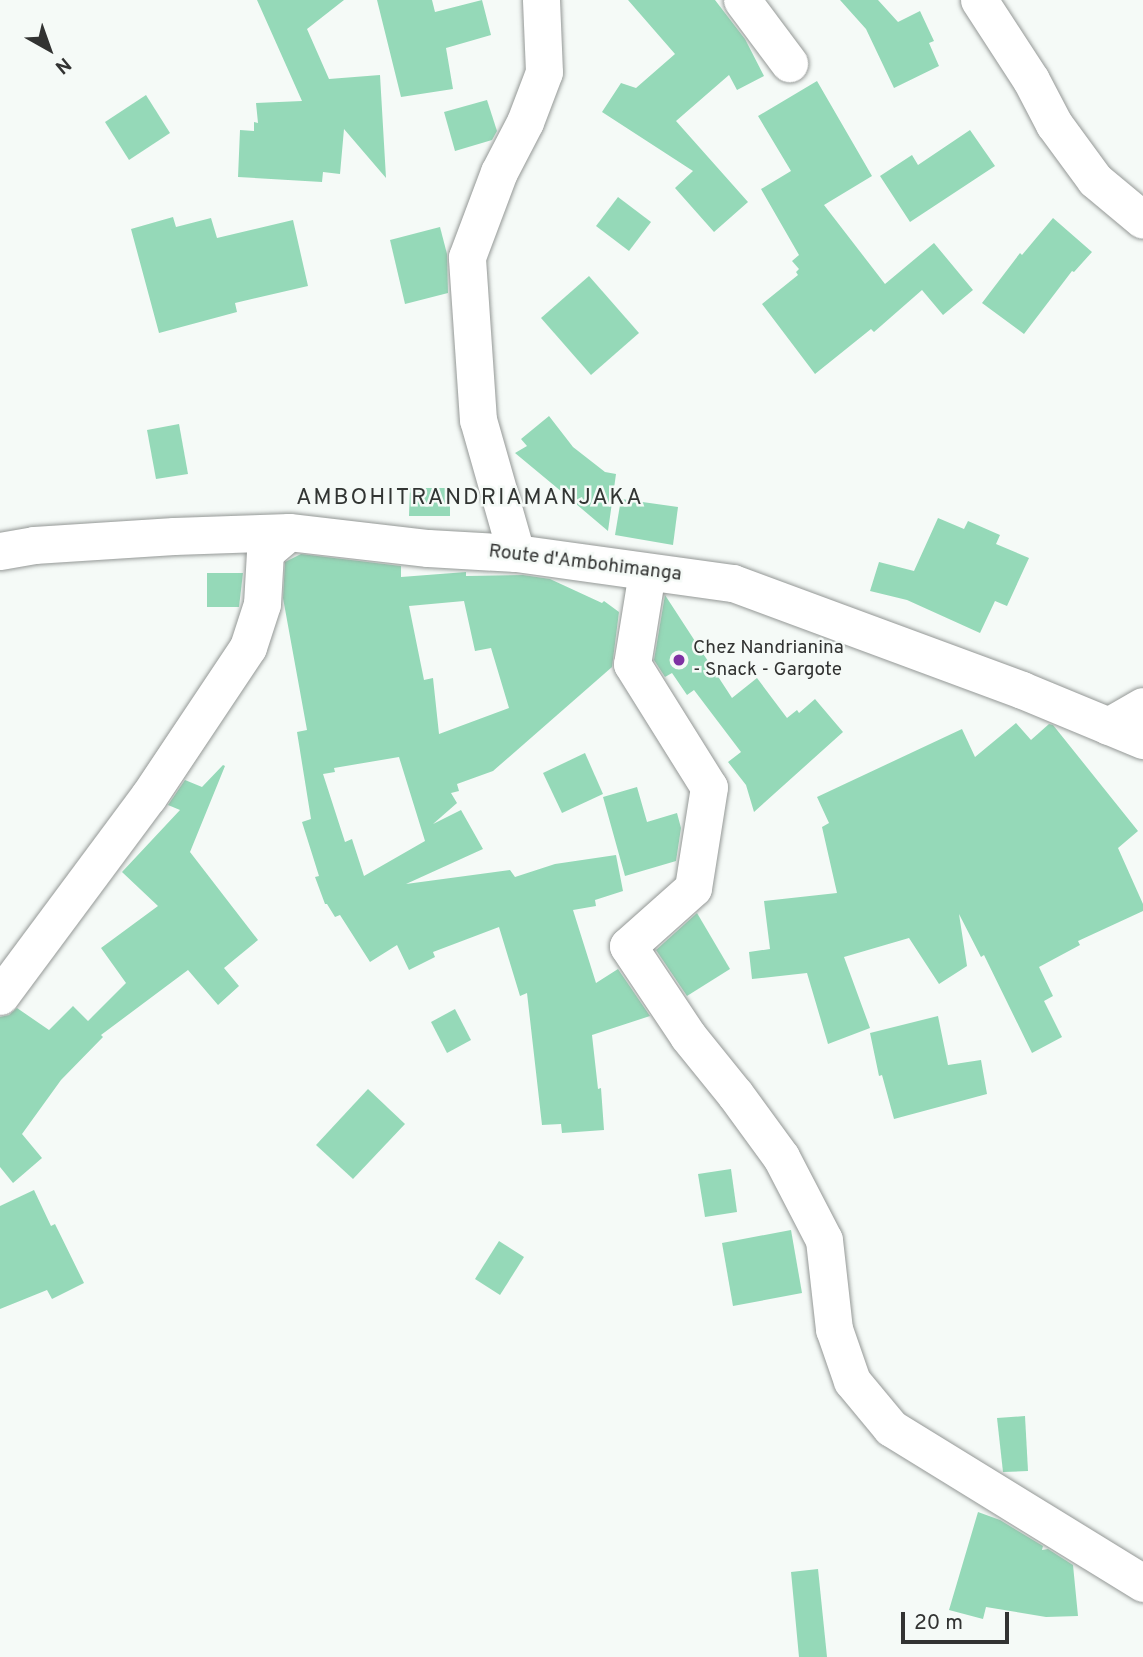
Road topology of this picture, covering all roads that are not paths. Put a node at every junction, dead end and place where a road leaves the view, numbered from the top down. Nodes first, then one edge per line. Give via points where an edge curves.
1 (541, 0) edge
2 (742, 0) edge
3 (979, 0) edge
4 (789, 62) dead end
5 (1143, 220) edge
6 (289, 532) junction
7 (0, 551) edge
8 (516, 553) junction
9 (650, 573) junction
10 (1143, 706) edge
11 (1108, 726) junction
12 (1143, 740) edge
13 (0, 996) edge
14 (1143, 1583) edge

1 - 8 street via 544,72 467,257 478,420
2 - 4 street
3 - 5 street via 1054,124 1095,180
6 - 7 street, Route d'Ambohimanga via 34,545
6 - 8 street, Route d'Ambohimanga
6 - 13 street via 265,552 262,604 248,647 148,797
8 - 9 street, Route d'Ambohimanga
9 - 11 street, Route d'Ambohimanga via 733,583
9 - 14 street via 632,664 709,787 693,888 628,946 688,1036 781,1157 824,1240 834,1329 852,1381 891,1428
10 - 11 street
11 - 12 street, Route d'Ambohimanga

